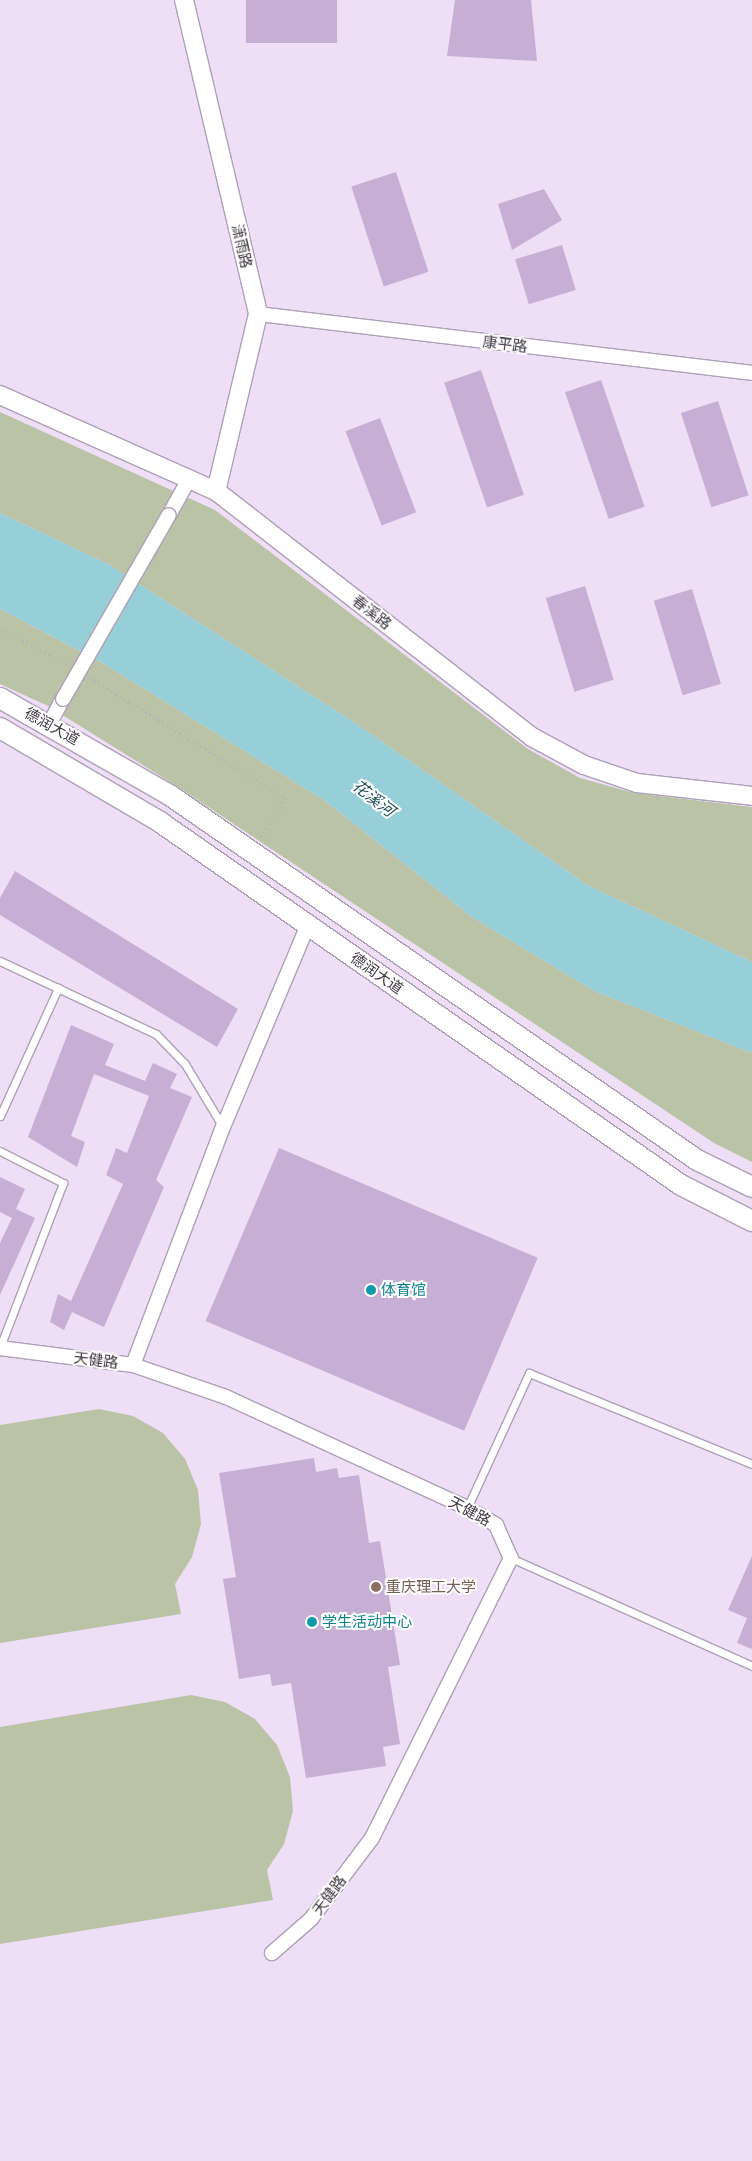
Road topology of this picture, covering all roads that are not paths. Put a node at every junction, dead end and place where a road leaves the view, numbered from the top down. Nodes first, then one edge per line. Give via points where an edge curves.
1 (184, 0) edge
2 (258, 314) junction
3 (752, 373) edge
4 (0, 395) edge
5 (189, 479) junction
6 (216, 491) junction
7 (0, 698) edge
8 (50, 723) junction
9 (0, 728) edge
10 (752, 796) edge
11 (308, 925) junction
12 (0, 961) edge
13 (58, 988) junction
14 (0, 1116) edge
15 (223, 1127) junction
16 (0, 1151) edge
17 (752, 1187) edge
18 (752, 1221) edge
19 (0, 1348) edge
20 (133, 1364) junction
21 (752, 1464) edge
22 (467, 1508) junction
23 (511, 1558) junction
24 (752, 1666) edge
25 (272, 1953) dead end

1 - 2 street, 潇雨路
2 - 3 street, 康平路
2 - 6 street, 潇雨路
4 - 5 street, 春溪路
5 - 6 street, 春溪路
5 - 8 street, bridge
6 - 10 street, 春溪路 via 532,737 584,765 637,783
7 - 8 main road, 德润大道
8 - 17 main road, 德润大道 via 171,796 697,1160
9 - 11 main road, 德润大道 via 160,822
11 - 15 street
11 - 18 main road, 德润大道 via 681,1185
12 - 13 lane
13 - 14 lane
13 - 15 lane via 156,1034 185,1064
15 - 20 street
16 - 19 lane via 64,1183
19 - 20 street, 天健路
20 - 22 street, 天健路 via 226,1397
21 - 22 lane via 529,1373
22 - 23 street, 天健路 via 496,1525
23 - 24 lane
23 - 25 street, 天健路 via 372,1838 311,1920

